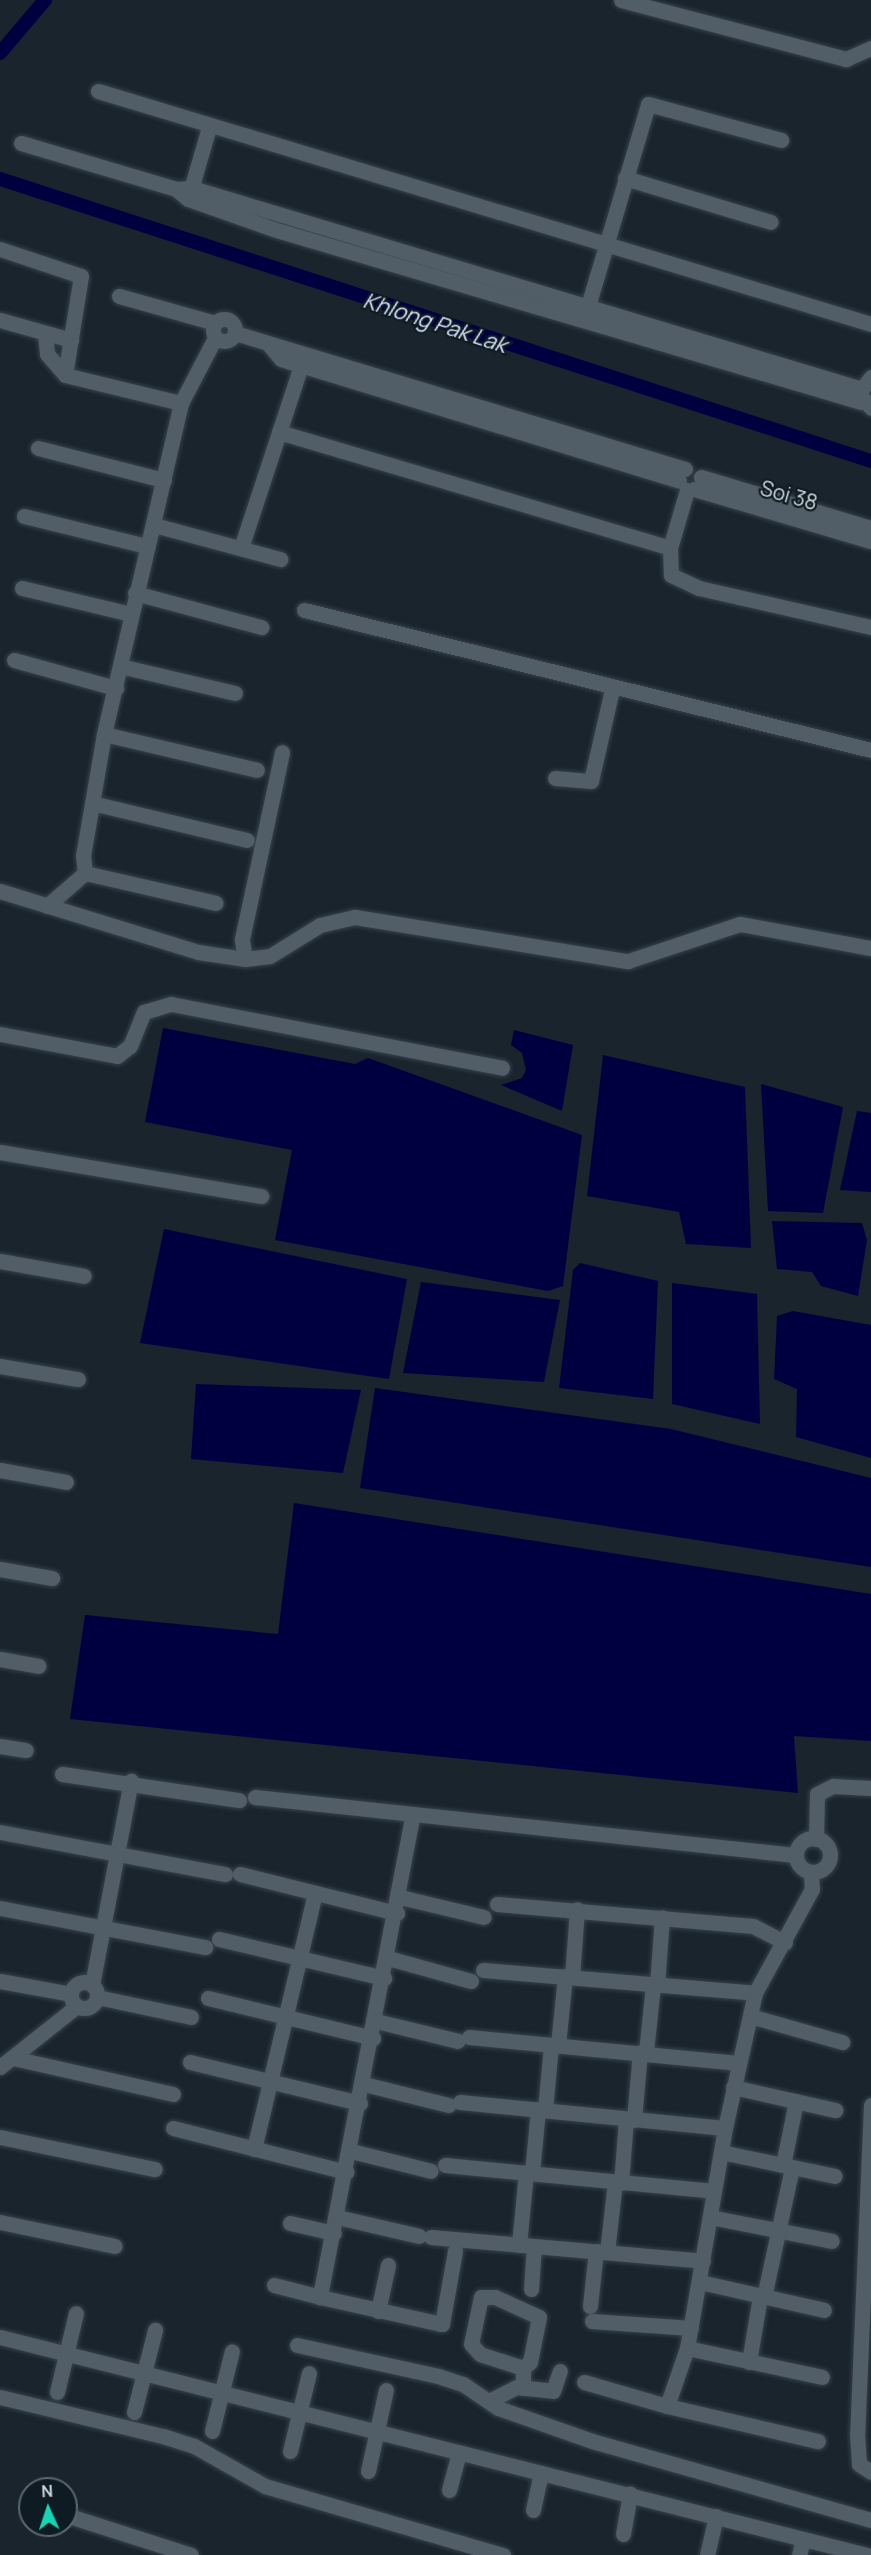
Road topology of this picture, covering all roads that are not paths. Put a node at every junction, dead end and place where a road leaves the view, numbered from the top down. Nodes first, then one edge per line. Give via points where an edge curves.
1 (621, 0) edge
2 (871, 48) edge
3 (98, 91) dead end
4 (209, 127) junction
5 (781, 140) dead end
6 (21, 143) dead end
7 (625, 178) junction
8 (190, 194) junction
9 (771, 222) dead end
10 (607, 246) junction
11 (0, 249) edge
12 (119, 296) dead end
13 (585, 315) junction
14 (0, 320) edge
15 (871, 324) edge
16 (215, 330) junction
17 (45, 334) junction
18 (71, 340) junction
19 (303, 358) junction
20 (65, 375) junction
21 (871, 377) edge
22 (864, 399) edge
23 (181, 404) junction
24 (279, 432) junction
25 (38, 448) dead end
26 (164, 480) junction
27 (689, 481) junction
28 (24, 516) dead end
29 (154, 525) junction
30 (871, 528) edge
31 (871, 541) edge
32 (146, 546) junction
33 (241, 548) junction
34 (670, 548) junction
35 (280, 559) dead end
36 (22, 588) dead end
37 (135, 594) junction
38 (304, 610) dead end
39 (131, 614) junction
40 (261, 627) dead end
41 (871, 627) edge
42 (14, 660) dead end
43 (120, 666) junction
44 (116, 688) junction
45 (612, 689) junction
46 (235, 693) dead end
47 (104, 734) junction
48 (871, 750) edge
49 (282, 752) dead end
50 (257, 770) dead end
51 (555, 778) dead end
52 (96, 804) junction
53 (247, 840) dead end
54 (85, 873) junction
55 (0, 891) edge
56 (216, 903) dead end
57 (47, 906) junction
58 (871, 948) edge
59 (245, 959) junction
60 (0, 1034) edge
61 (502, 1068) dead end
62 (0, 1152) edge
63 (261, 1196) dead end
64 (0, 1262) edge
65 (84, 1276) dead end
66 (0, 1366) edge
67 (78, 1379) dead end
68 (0, 1470) edge
69 (66, 1482) dead end
70 (0, 1569) edge
71 (52, 1578) dead end
72 (0, 1659) edge
73 (38, 1666) dead end
74 (0, 1746) edge
75 (26, 1750) dead end
76 (62, 1774) dead end
77 (131, 1781) junction
78 (871, 1788) edge
79 (412, 1818) junction
80 (0, 1832) edge
81 (816, 1839) junction
82 (795, 1855) junction
83 (121, 1856) junction
84 (811, 1872) junction
85 (315, 1893) junction
86 (400, 1897) junction
87 (497, 1904) dead end
88 (0, 1908) edge
89 (578, 1909) junction
90 (397, 1913) junction
91 (484, 1917) dead end
92 (662, 1917) junction
93 (106, 1925) junction
94 (219, 1939) dead end
95 (785, 1942) junction
96 (205, 1947) dead end
97 (298, 1958) junction
98 (388, 1958) junction
99 (483, 1970) dead end
100 (569, 1977) junction
101 (384, 1978) junction
102 (0, 1981) edge
103 (471, 1981) dead end
104 (655, 1985) junction
105 (94, 1991) junction
106 (755, 1994) junction
107 (208, 1998) dead end
108 (74, 2000) junction
109 (750, 2016) junction
110 (191, 2017) dead end
111 (284, 2017) junction
112 (376, 2021) junction
113 (373, 2038) junction
114 (842, 2043) dead end
115 (554, 2045) junction
116 (643, 2052) junction
117 (190, 2062) dead end
118 (739, 2062) junction
119 (5, 2063) edge
120 (269, 2081) junction
121 (363, 2084) junction
122 (733, 2087) junction
123 (173, 2094) dead end
124 (796, 2101) junction
125 (360, 2103) junction
126 (871, 2105) edge
127 (541, 2109) junction
128 (835, 2110) dead end
129 (630, 2120) junction
130 (173, 2128) dead end
131 (725, 2128) junction
132 (0, 2137) edge
133 (254, 2149) junction
134 (351, 2151) junction
135 (721, 2152) junction
136 (787, 2166) junction
137 (155, 2169) dead end
138 (347, 2172) junction
139 (529, 2172) junction
140 (835, 2176) dead end
141 (618, 2182) junction
142 (714, 2191) junction
143 (337, 2217) junction
144 (710, 2217) junction
145 (0, 2222) edge
146 (290, 2223) dead end
147 (778, 2230) junction
148 (334, 2233) junction
149 (831, 2241) dead end
150 (519, 2245) junction
151 (115, 2246) dead end
152 (534, 2246) junction
153 (455, 2251) dead end
154 (601, 2251) junction
155 (704, 2261) junction
156 (388, 2265) dead end
157 (867, 2274) edge
158 (700, 2282) junction
159 (274, 2285) dead end
160 (531, 2289) dead end
161 (762, 2296) junction
162 (320, 2297) junction
163 (824, 2310) dead end
164 (378, 2311) junction
165 (76, 2313) dead end
166 (691, 2328) junction
167 (155, 2330) dead end
168 (0, 2337) edge
169 (297, 2345) dead end
170 (687, 2348) junction
171 (232, 2351) dead end
172 (66, 2354) junction
173 (866, 2358) edge
174 (749, 2362) junction
175 (523, 2368) junction
176 (560, 2371) dead end
177 (309, 2373) dead end
178 (144, 2374) junction
179 (822, 2377) dead end
180 (584, 2382) dead end
181 (523, 2388) junction
182 (387, 2390) dead end
183 (57, 2392) dead end
184 (223, 2393) junction
185 (0, 2397) edge
186 (489, 2401) junction
187 (667, 2406) junction
188 (134, 2412) dead end
189 (299, 2412) junction
190 (212, 2431) dead end
191 (378, 2431) junction
192 (864, 2435) edge
193 (818, 2441) dead end
194 (290, 2451) dead end
195 (459, 2452) junction
196 (368, 2471) dead end
197 (871, 2472) edge
198 (541, 2473) junction
199 (449, 2490) dead end
200 (630, 2494) junction
201 (533, 2510) dead end
202 (716, 2516) junction
203 (78, 2519) edge
204 (871, 2520) edge
205 (623, 2534) dead end
206 (803, 2540) junction
207 (707, 2554) edge
208 (191, 2555) edge
209 (503, 2555) edge
210 (799, 2555) edge
211 (867, 2555) edge

1 - 2 street via 846,59
3 - 4 street
4 - 8 street
4 - 10 street
5 - 7 street via 648,104
6 - 8 street
7 - 9 street
7 - 10 street
8 - 13 street
10 - 13 street
10 - 15 street
11 - 18 street via 81,276
12 - 16 street
13 - 22 street
14 - 17 street
16 - 19 street via 226,341 235,333
16 - 23 street
17 - 18 street
17 - 20 street via 47,354
18 - 20 street
19 - 24 street
19 - 27 street
20 - 23 street
21 - 22 street
23 - 26 street
24 - 33 street
24 - 34 street
25 - 26 street
26 - 29 street
27 - 30 street
27 - 31 street, Soi 38
27 - 34 street
28 - 32 street
29 - 32 street
29 - 33 street
32 - 37 street
33 - 35 street
34 - 41 street via 667,567 682,582
36 - 39 street
37 - 39 street
37 - 40 street
38 - 45 street
39 - 43 street
42 - 44 street
43 - 44 street
43 - 46 street
44 - 47 street
45 - 48 street
45 - 51 street via 591,781
47 - 50 street
47 - 52 street
49 - 59 street via 242,939
52 - 53 street
52 - 54 street via 83,855
54 - 56 street
54 - 57 street
55 - 57 street
57 - 59 street via 198,952
58 - 59 street via 740,924 628,961 355,917 320,925 270,957
60 - 61 street via 117,1056 130,1046 144,1012 171,1004
62 - 63 street
64 - 65 street
66 - 67 street
68 - 69 street
70 - 71 street
72 - 73 street
74 - 75 street
76 - 77 street
77 - 79 street
77 - 83 street
78 - 81 street via 833,1786 817,1794
79 - 82 street
79 - 86 street
80 - 83 street
81 - 82 street via 803,1841
81 - 84 street via 826,1844 830,1859
82 - 84 street
83 - 85 street via 232,1874
83 - 93 street
84 - 95 street via 812,1889
85 - 90 street
85 - 97 street
86 - 90 street
86 - 91 street
87 - 89 street
88 - 93 street
89 - 92 street
89 - 100 street
90 - 98 street
92 - 95 street via 753,1926
92 - 104 street
93 - 96 street
93 - 105 street
94 - 97 street
95 - 106 street
97 - 101 street
97 - 111 street
98 - 101 street
98 - 103 street
99 - 100 street
100 - 104 street
100 - 115 street
101 - 112 street
102 - 108 street
104 - 106 street
104 - 116 street
105 - 108 street via 85,2008
105 - 108 street via 79,1984
105 - 110 street
106 - 109 street
107 - 111 street
108 - 119 street
109 - 114 street
109 - 118 street
111 - 113 street
111 - 120 street
112 - 113 street
112 - 115 street via 464,2039
113 - 121 street
115 - 116 street
115 - 127 street
116 - 118 street
116 - 129 street
117 - 120 street
118 - 122 street
119 - 123 street
120 - 125 street
120 - 133 street
121 - 125 street
121 - 127 street via 454,2104
122 - 124 street
122 - 131 street
124 - 128 street
124 - 136 street
125 - 134 street
126 - 157 street
127 - 129 street
127 - 139 street
129 - 131 street
129 - 141 street
130 - 133 street
131 - 135 street
132 - 137 street
133 - 138 street
134 - 138 street
134 - 139 street via 438,2168
135 - 136 street
135 - 142 street
136 - 140 street
136 - 147 street
138 - 143 street
139 - 141 street
139 - 150 street
141 - 142 street
141 - 154 street
142 - 144 street
143 - 148 street
143 - 150 street via 425,2237
144 - 147 street
144 - 155 street
145 - 151 street
146 - 148 street
147 - 149 street
147 - 161 street
148 - 162 street
150 - 152 street
152 - 154 street
152 - 160 street
153 - 164 street via 445,2322 434,2325
154 - 155 street
154 - 166 street via 591,2313
155 - 158 street
156 - 164 street
157 - 173 street
158 - 161 street
158 - 166 street
159 - 162 street
161 - 163 street
161 - 174 street
162 - 164 street
165 - 172 street
166 - 170 street
167 - 178 street
168 - 172 street
169 - 186 street via 438,2376
170 - 174 street
170 - 187 street
171 - 184 street
172 - 178 street
172 - 183 street
173 - 192 street
174 - 179 street
175 - 175 street via 480,2354 471,2344 481,2297 495,2297 539,2317 530,2362
175 - 181 street
176 - 181 street via 553,2391
177 - 189 street
178 - 184 street
178 - 188 street
180 - 187 street
181 - 186 street
182 - 191 street
184 - 189 street
184 - 190 street
185 - 209 street via 163,2436 194,2446 265,2486
186 - 204 street via 592,2441
187 - 193 street
189 - 191 street
189 - 194 street
191 - 195 street
191 - 196 street
192 - 197 street via 859,2464
195 - 198 street
195 - 199 street
198 - 200 street
198 - 201 street
200 - 202 street
200 - 205 street
202 - 206 street
202 - 207 street
203 - 208 street
206 - 210 street
206 - 211 street

